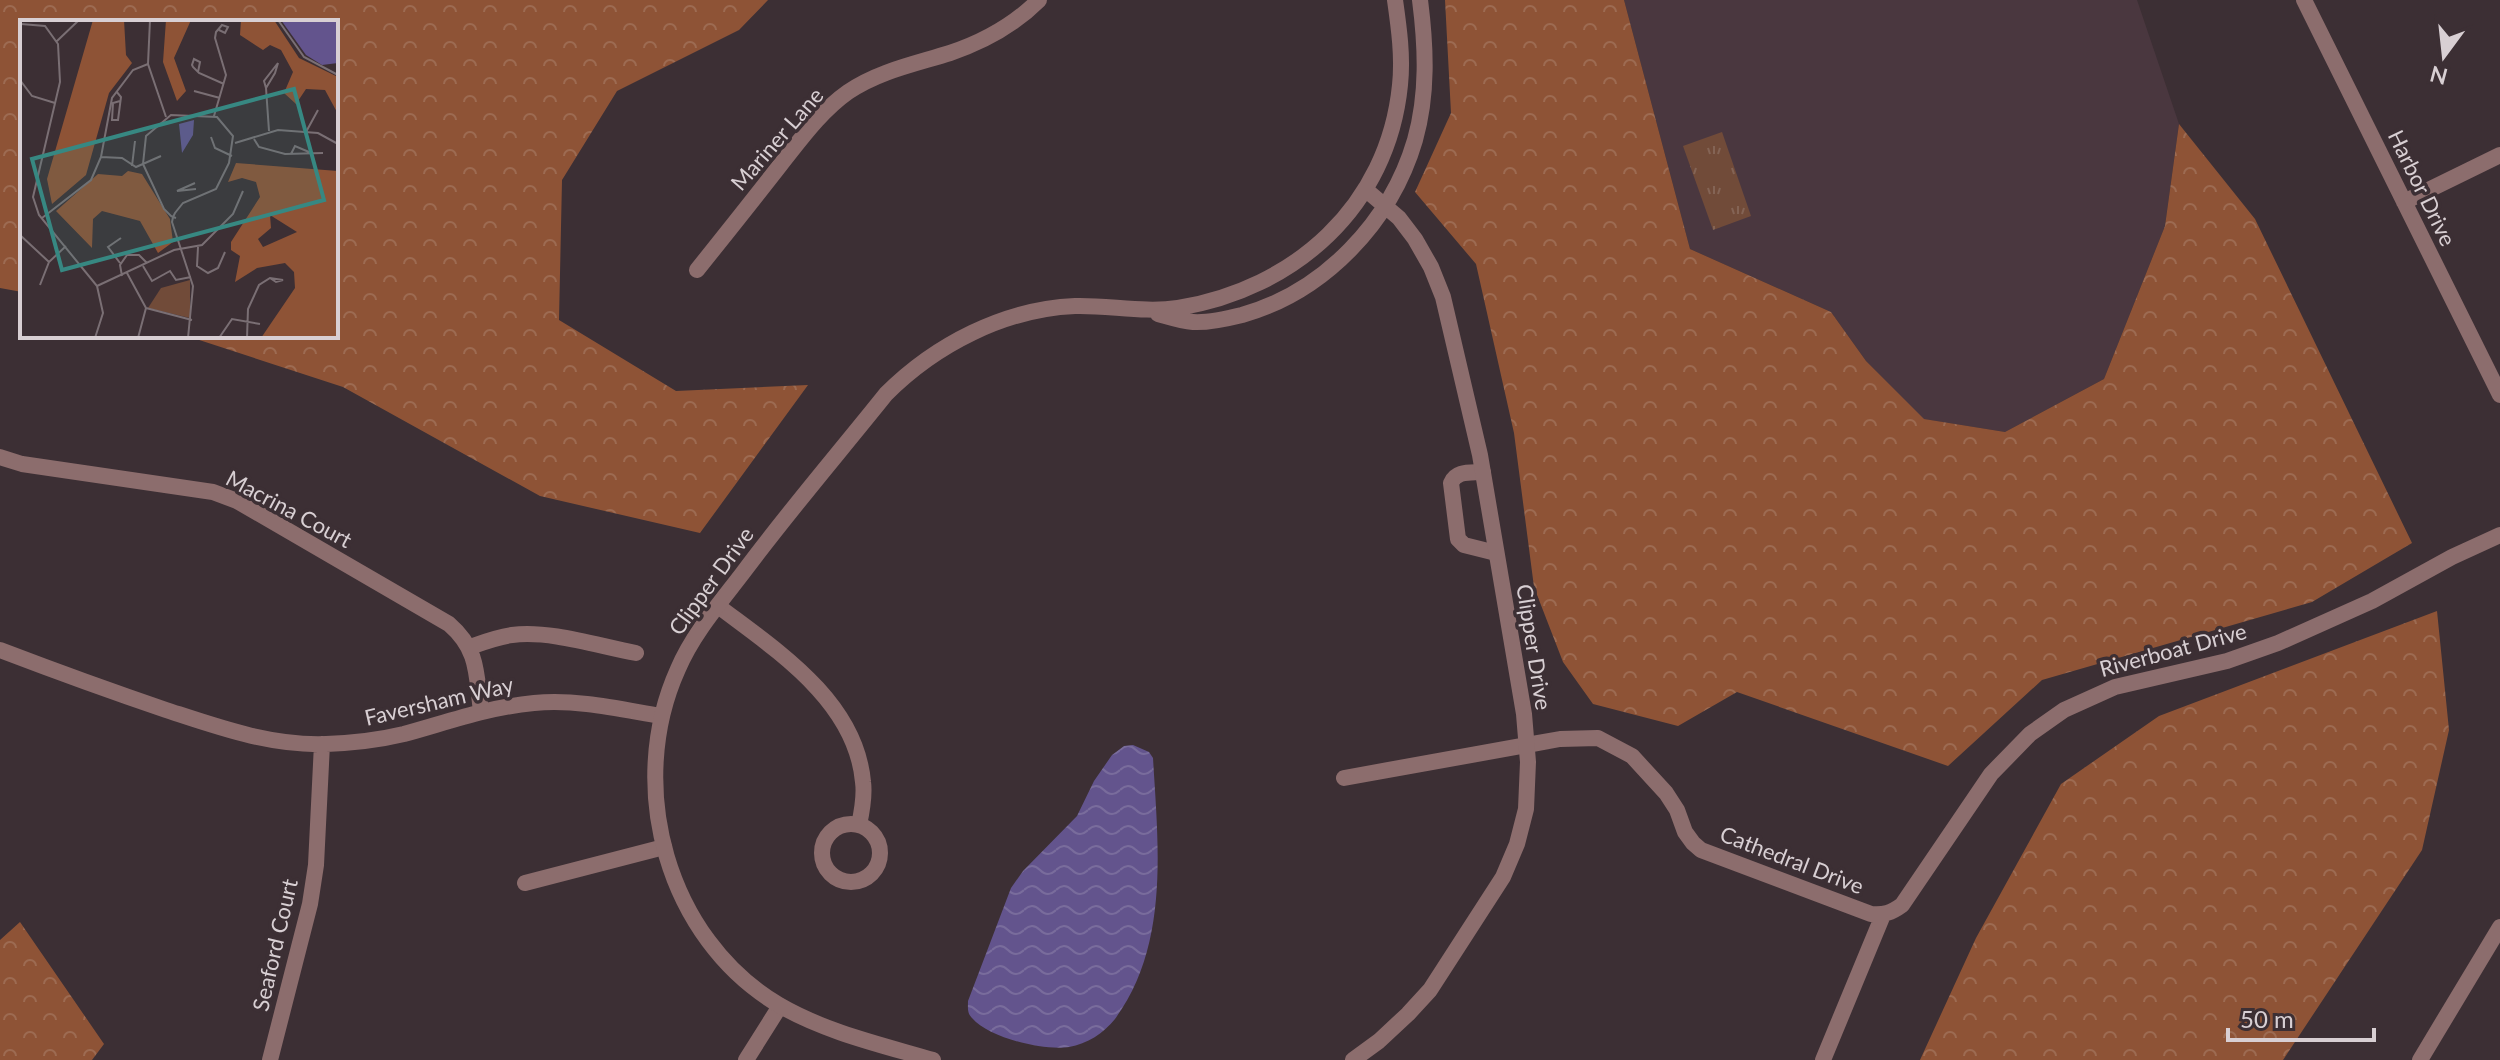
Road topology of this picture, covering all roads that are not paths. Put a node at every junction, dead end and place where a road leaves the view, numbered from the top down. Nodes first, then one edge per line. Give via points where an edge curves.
1 (1039, 0) edge
2 (1395, 0) edge
3 (1420, 0) edge
4 (2304, 0) edge
5 (2500, 155) edge
6 (1365, 189) junction
7 (2404, 202) junction
8 (1385, 205) junction
9 (697, 270) dead end
10 (1148, 311) junction
11 (2500, 395) edge
12 (0, 457) edge
13 (1483, 472) junction
14 (2500, 535) edge
15 (1496, 553) junction
16 (718, 606) junction
17 (470, 647) junction
18 (0, 650) edge
19 (636, 653) dead end
20 (481, 711) junction
21 (661, 716) junction
22 (322, 744) junction
23 (1527, 745) junction
24 (1344, 778) dead end
25 (859, 825) dead end
26 (664, 847) junction
27 (525, 883) dead end
28 (1883, 915) junction
29 (2500, 927) edge
30 (780, 1006) junction
31 (270, 1060) edge
32 (746, 1060) edge
33 (933, 1060) edge
34 (1353, 1060) edge
35 (1823, 1060) edge
36 (2420, 1060) edge

1 - 9 street, Mariner Lane via 985,39 912,62 848,92 806,134
2 - 6 street, Clipper Drive via 1400,84 1387,143
3 - 8 street, Clipper Drive via 1425,76 1419,122
4 - 7 street, Harbor Drive
5 - 7 street
6 - 8 street, Clipper Drive
6 - 10 street, Clipper Drive via 1323,241 1258,283 1208,302
7 - 11 street, Harbor Drive
8 - 10 street, Clipper Drive via 1359,241 1328,270 1267,307 1197,322
8 - 13 street, Clipper Drive via 1415,239 1443,297
10 - 16 street, Clipper Drive via 1074,306 1037,312 968,335 910,370
12 - 17 street, Macrina Court via 213,492 237,501 449,624
13 - 15 street, Clipper Drive
13 - 15 street via 1459,474 1451,483 1458,539
14 - 28 street, Riverboat Drive via 2278,643 2227,661 2115,687 2064,710 2030,734 1991,774 1902,905
15 - 23 street, Clipper Drive
16 - 21 street, Clipper Drive via 678,668
16 - 25 street via 799,667 822,691 859,758
17 - 19 street via 516,634
17 - 20 street
18 - 22 street, Faversham Way via 243,735
20 - 21 street, Faversham Way via 578,702
20 - 22 street, Faversham Way via 402,734
21 - 26 street, Clipper Drive via 654,781
22 - 31 street, Seaford Court via 310,904
23 - 24 street, Cathedral Drive
23 - 28 street, Cathedral Drive via 1598,738 1632,756 1666,793 1685,832 1701,850
23 - 34 street, Clipper Drive via 1526,809 1503,877 1430,990
26 - 27 street
26 - 30 street, Clipper Drive via 675,882 713,948
28 - 35 street, Cathedral Drive
29 - 36 street
30 - 32 street
30 - 33 street, Clipper Drive

